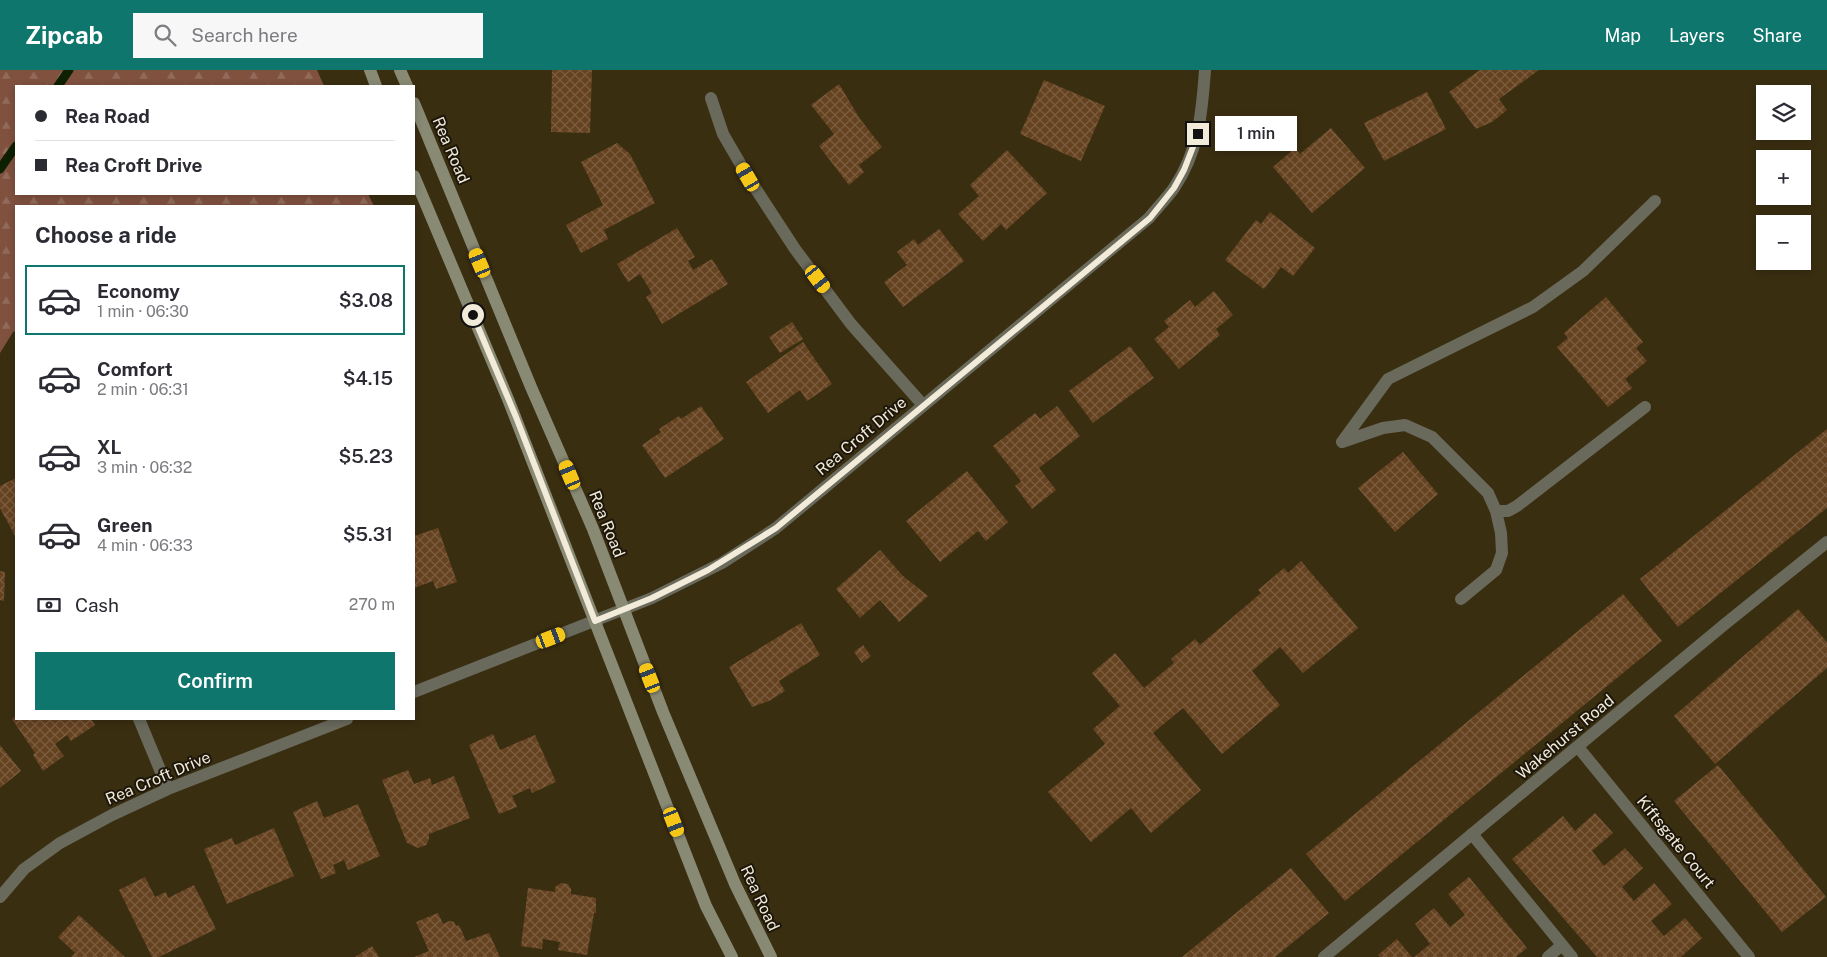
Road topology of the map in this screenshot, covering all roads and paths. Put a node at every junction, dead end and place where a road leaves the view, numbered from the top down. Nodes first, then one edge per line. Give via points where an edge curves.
1 (370, 70) edge
2 (400, 70) edge
3 (1205, 70) edge
4 (376, 85) edge
5 (407, 85) edge
6 (711, 98) dead end
7 (415, 105) edge
8 (415, 178) edge
9 (1656, 201) dead end
10 (923, 405) junction
11 (1645, 407) dead end
12 (1496, 511) junction
13 (1827, 542) edge
14 (1461, 599) dead end
15 (623, 610) junction
16 (595, 621) junction
17 (415, 692) edge
18 (139, 720) edge
19 (344, 720) edge
20 (1578, 747) junction
21 (168, 789) junction
22 (1472, 834) junction
23 (0, 897) edge
24 (1562, 945) junction
25 (732, 957) edge
26 (771, 957) edge
27 (1324, 957) edge
28 (1548, 957) edge
29 (1572, 957) edge
30 (1749, 957) edge

1 - 4 main road
2 - 5 main road
3 - 10 street, Rea Croft Drive via 1198,134 1174,188 1150,218
6 - 10 street via 723,134 795,249 851,324
7 - 15 main road, Rea Road via 593,529
8 - 16 main road via 508,399
9 - 12 street via 1583,271 1533,307 1388,379 1342,442 1383,428 1405,425 1432,437 1488,493
10 - 15 street, Rea Croft Drive via 776,528 722,563
11 - 12 street via 1517,506 1508,511
12 - 14 street via 1502,553 1496,570
13 - 20 street, Wakehurst Road
15 - 16 street, Rea Croft Drive
15 - 26 main road, Rea Road via 735,884
16 - 17 street, Rea Croft Drive
16 - 25 main road via 706,906
18 - 21 street
19 - 21 street, Rea Croft Drive
20 - 22 street, Wakehurst Road
20 - 30 street, Kiftsgate Court
21 - 23 street, Rea Croft Drive via 112,814 60,843 24,869
22 - 24 street
22 - 27 street, Wakehurst Road
24 - 28 street
24 - 29 street

